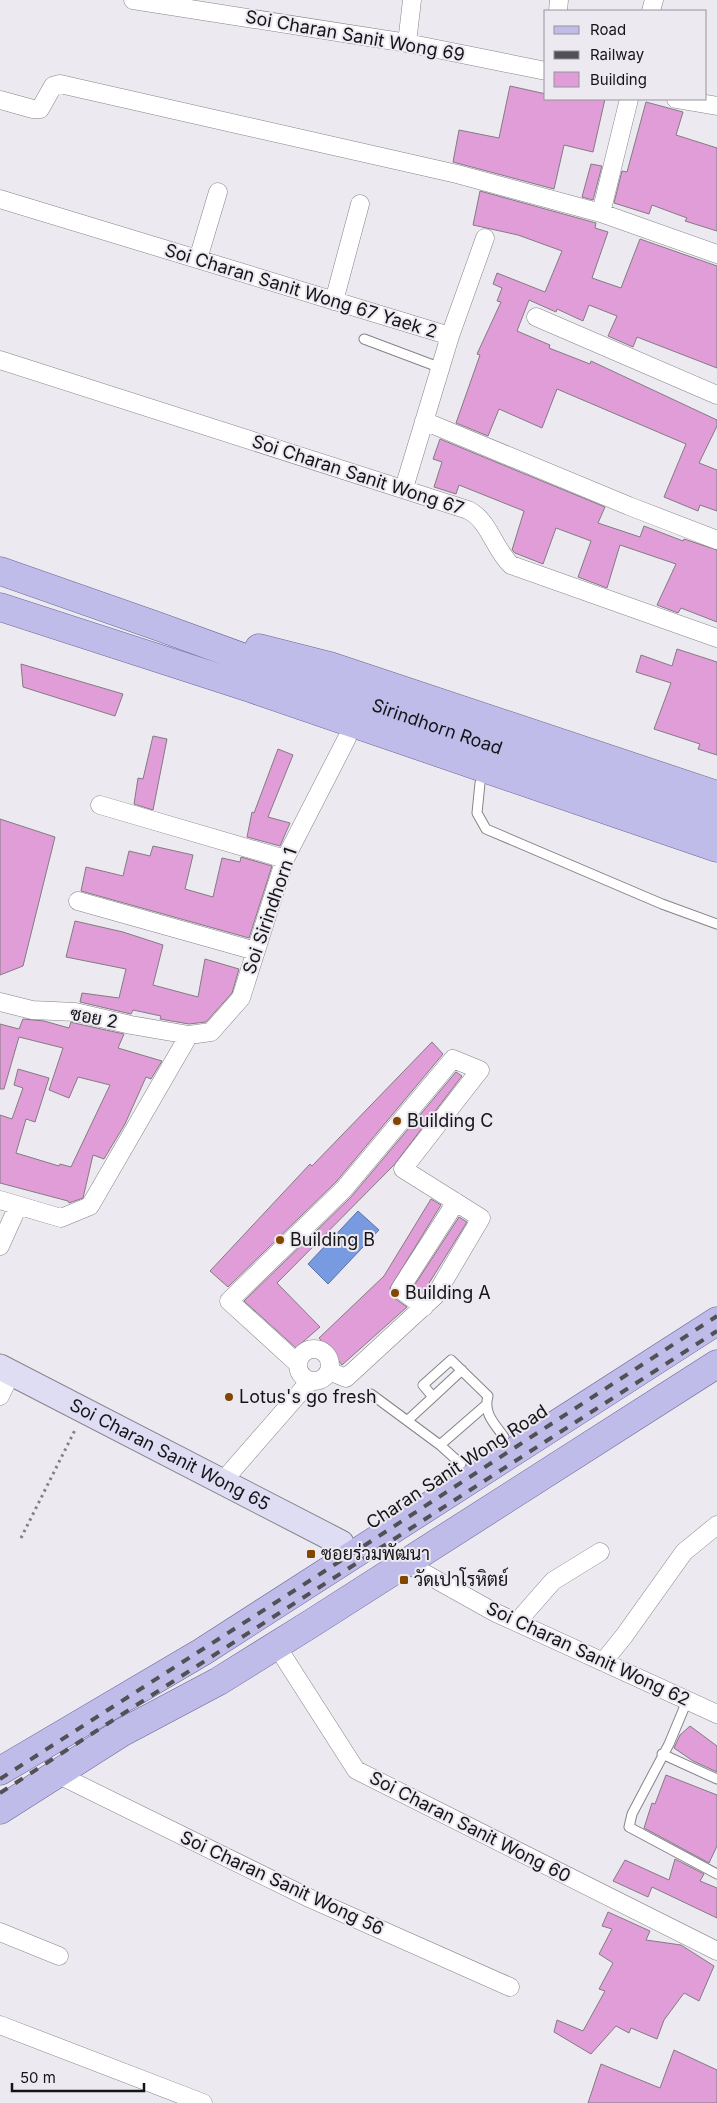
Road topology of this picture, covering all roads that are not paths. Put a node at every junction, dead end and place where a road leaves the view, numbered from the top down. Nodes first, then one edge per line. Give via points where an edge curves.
1 (133, 0) edge
2 (412, 0) edge
3 (407, 43) junction
4 (544, 71) edge
5 (0, 100) edge
6 (629, 100) edge
7 (682, 100) edge
8 (717, 106) edge
9 (218, 192) dead end
10 (0, 199) edge
11 (360, 204) dead end
12 (600, 213) junction
13 (485, 238) dead end
14 (717, 254) edge
15 (198, 259) junction
16 (334, 301) junction
17 (536, 317) dead end
18 (450, 336) junction
19 (364, 339) dead end
20 (0, 360) edge
21 (441, 368) junction
22 (717, 395) edge
23 (424, 421) junction
24 (404, 488) junction
25 (717, 540) edge
26 (0, 571) edge
27 (0, 607) edge
28 (157, 626) junction
29 (717, 638) edge
30 (171, 663) junction
31 (392, 724) junction
32 (347, 738) junction
33 (480, 783) junction
34 (717, 795) edge
35 (100, 805) dead end
36 (717, 823) edge
37 (717, 848) edge
38 (285, 859) junction
39 (717, 864) edge
40 (78, 901) dead end
41 (717, 924) edge
42 (256, 951) junction
43 (0, 1002) edge
44 (188, 1035) junction
45 (0, 1200) edge
46 (456, 1202) junction
47 (18, 1206) junction
48 (0, 1246) edge
49 (717, 1300) edge
50 (424, 1306) junction
51 (717, 1321) edge
52 (717, 1339) edge
53 (297, 1363) junction
54 (717, 1364) edge
55 (5, 1370) edge
56 (462, 1370) junction
57 (329, 1371) junction
58 (310, 1381) junction
59 (371, 1394) dead end
60 (0, 1396) edge
61 (433, 1396) junction
62 (486, 1405) junction
63 (408, 1420) junction
64 (504, 1436) junction
65 (440, 1445) junction
66 (461, 1464) junction
67 (223, 1481) junction
68 (717, 1525) edge
69 (341, 1542) junction
70 (600, 1552) dead end
71 (408, 1564) junction
72 (517, 1622) junction
73 (276, 1645) junction
74 (603, 1662) junction
75 (687, 1701) junction
76 (104, 1709) junction
77 (717, 1714) edge
78 (121, 1733) junction
79 (662, 1754) junction
80 (0, 1771) edge
81 (57, 1774) junction
82 (717, 1779) edge
83 (0, 1810) edge
84 (717, 1874) edge
85 (0, 1932) edge
86 (717, 1950) edge
87 (59, 1956) dead end
88 (510, 1987) dead end
89 (0, 2025) edge
90 (204, 2103) edge

1 - 3 street, Soi Charan Sanit Wong 69
2 - 3 street
3 - 4 street, Soi Charan Sanit Wong 69
5 - 12 street via 40,109 53,86 60,84 457,174
6 - 12 street
7 - 8 street
9 - 15 street
10 - 15 street, Soi Charan Sanit Wong 67 Yaek 2
11 - 16 street
12 - 14 street
13 - 18 street
15 - 16 street, Soi Charan Sanit Wong 67 Yaek 2
16 - 18 street, Soi Charan Sanit Wong 67 Yaek 2
17 - 22 street
18 - 21 street, Soi Charan Sanit Wong 67 Yaek 2
19 - 21 lane
20 - 24 street, Soi Charan Sanit Wong 67
21 - 23 street, Soi Charan Sanit Wong 67 Yaek 2
23 - 24 street, Soi Charan Sanit Wong 67 Yaek 2
23 - 25 street
24 - 29 street, Soi Charan Sanit Wong 67 via 478,515 511,565
26 - 28 main road, Sirindhorn Road
27 - 30 main road, Sirindhorn Road
28 - 31 main road, Sirindhorn Road
28 - 34 main road, Sirindhorn Road via 330,666
30 - 31 main road, Sirindhorn Road via 250,688
30 - 32 main road, Sirindhorn Road via 232,695
31 - 36 main road, Sirindhorn Road
31 - 37 main road, Sirindhorn Road
32 - 33 main road, Sirindhorn Road
32 - 38 street, Soi Sirindhorn 1
33 - 39 main road, Sirindhorn Road
33 - 41 lane via 478,813 486,829
35 - 38 street
38 - 42 street, Soi Sirindhorn 1
40 - 42 street
42 - 44 street, Soi Sirindhorn 1 via 241,998 211,1032
43 - 44 street, ซอย 2 via 32,1010 75,1012
44 - 47 street via 90,1206 62,1218
45 - 47 street
46 - 50 street via 400,1289
46 - 50 street via 481,1218 435,1296
46 - 53 street via 403,1169 480,1070 454,1059 344,1188 228,1301
47 - 48 street
49 - 64 main road, Charan Sanit Wong Road
50 - 57 street via 346,1378
51 - 76 main road, Charan Sanit Wong Road via 202,1652
52 - 78 main road, Charan Sanit Wong Road via 210,1664
53 - 57 street via 307,1350 318,1349 330,1360
53 - 58 street via 302,1376
54 - 71 main road, Charan Sanit Wong Road
55 - 60 street
55 - 67 street, Soi Charan Sanit Wong 65
56 - 61 lane
56 - 61 lane via 451,1360 423,1384
56 - 62 lane via 488,1396
57 - 58 street via 321,1380
58 - 67 street
59 - 63 lane
61 - 63 lane
62 - 64 lane via 487,1414
62 - 65 lane
63 - 65 lane
64 - 66 main road, Charan Sanit Wong Road
65 - 66 lane
66 - 69 main road, Charan Sanit Wong Road
67 - 69 street, Soi Charan Sanit Wong 65
68 - 74 street via 684,1552
69 - 76 main road, Charan Sanit Wong Road via 190,1640
70 - 72 street via 552,1581
71 - 72 street, Soi Charan Sanit Wong 62
71 - 73 main road, Charan Sanit Wong Road
72 - 74 street, Soi Charan Sanit Wong 62
73 - 78 main road, Charan Sanit Wong Road via 219,1681
73 - 86 street, Soi Charan Sanit Wong 60 via 356,1770
74 - 75 street, Soi Charan Sanit Wong 62
75 - 77 street, Soi Charan Sanit Wong 62
75 - 79 lane
76 - 80 main road, Charan Sanit Wong Road
78 - 81 main road, Charan Sanit Wong Road
79 - 82 lane
79 - 84 lane via 632,1814 629,1827
81 - 83 main road, Charan Sanit Wong Road
81 - 88 street, Soi Charan Sanit Wong 56 via 307,1897
85 - 87 street
89 - 90 street

